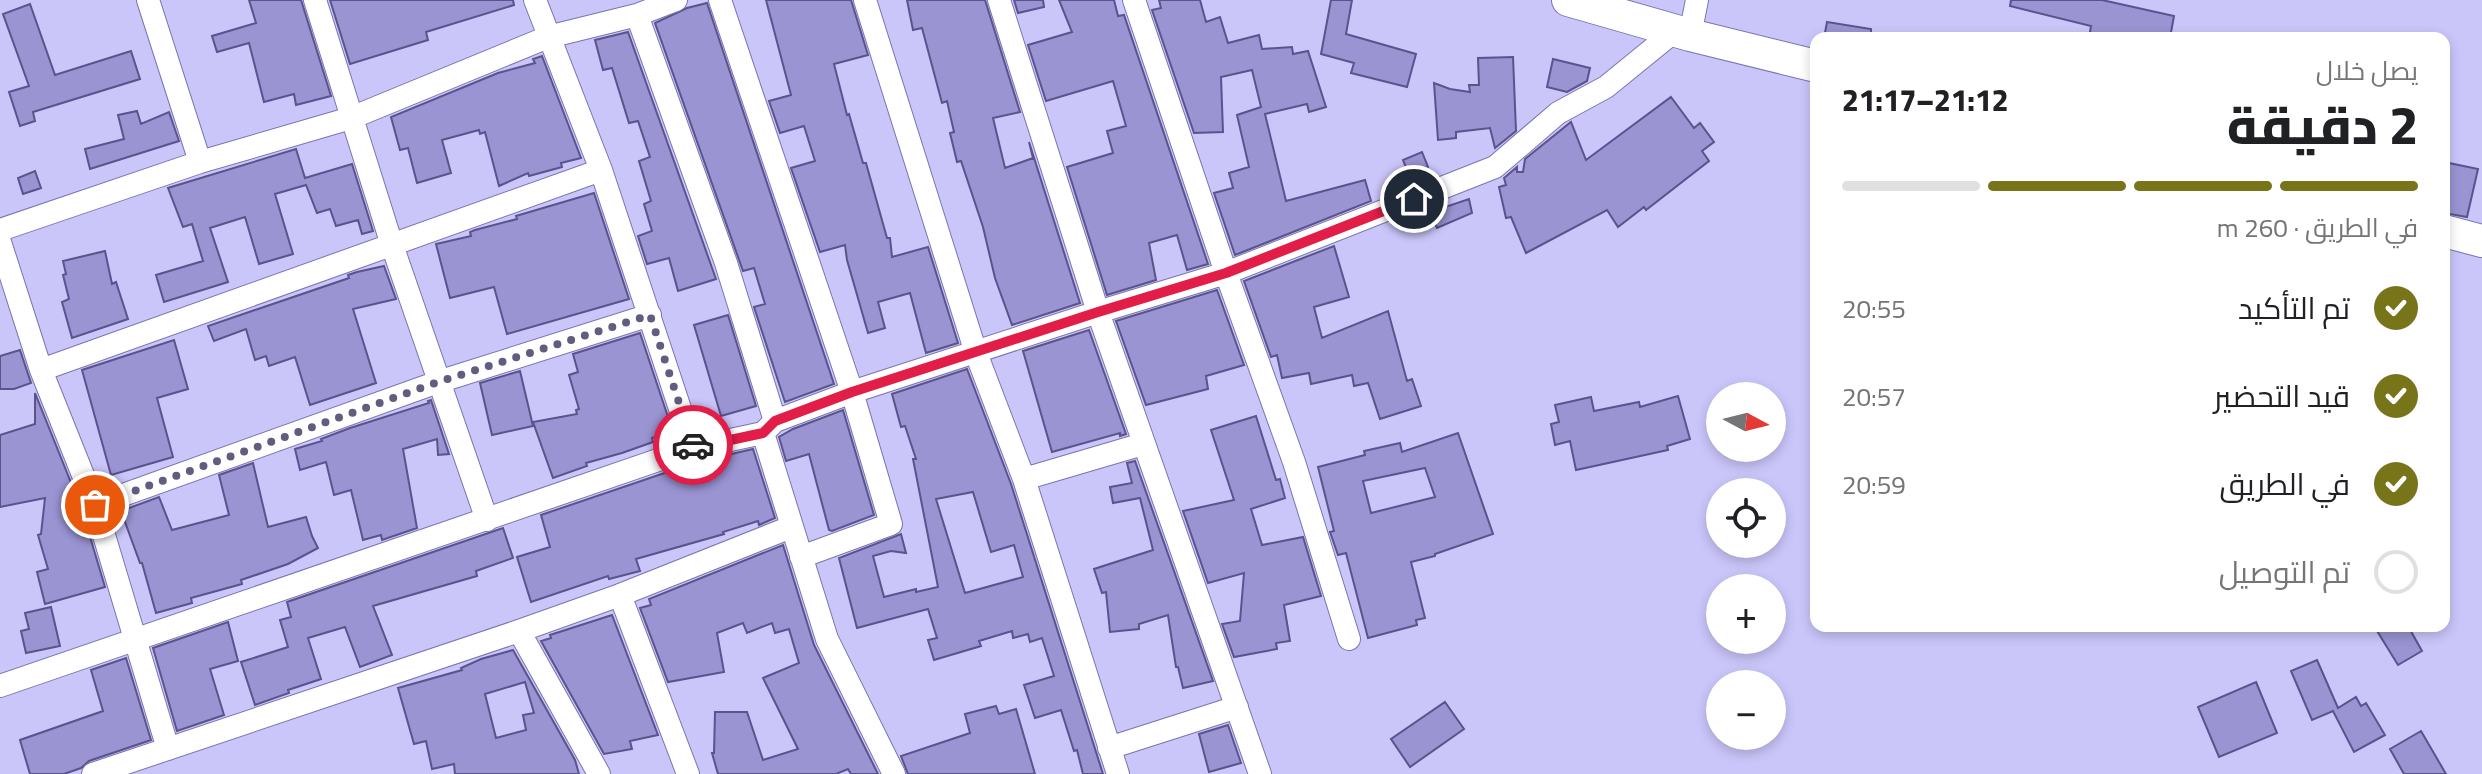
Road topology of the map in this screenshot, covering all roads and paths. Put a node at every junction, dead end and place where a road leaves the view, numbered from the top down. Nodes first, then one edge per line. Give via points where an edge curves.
1 (148, 0) edge
2 (315, 0) edge
3 (535, 0) edge
4 (676, 0) edge
5 (720, 0) edge
6 (865, 0) edge
7 (999, 0) edge
8 (1134, 0) edge
9 (1568, 0) edge
10 (1697, 0) edge
11 (1630, 9) edge
12 (637, 15) junction
13 (1683, 33) junction
14 (548, 37) junction
15 (1810, 65) edge
16 (351, 118) junction
17 (200, 162) junction
18 (601, 170) junction
19 (0, 230) edge
20 (2450, 233) edge
21 (2482, 241) edge
22 (0, 242) edge
23 (392, 245) junction
24 (1226, 273) junction
25 (1098, 312) junction
26 (650, 315) junction
27 (976, 353) junction
28 (41, 370) junction
29 (438, 382) junction
30 (852, 392) junction
31 (769, 427) junction
32 (1143, 444) junction
33 (693, 448) junction
34 (1024, 479) junction
35 (95, 505) junction
36 (487, 520) junction
37 (791, 527) junction
38 (801, 557) junction
39 (620, 595) junction
40 (519, 631) junction
41 (1349, 639) dead end
42 (134, 641) junction
43 (0, 686) edge
44 (1237, 707) junction
45 (1109, 748) junction
46 (168, 749) junction
47 (93, 774) edge
48 (599, 774) edge
49 (688, 774) edge
50 (894, 774) edge
51 (1118, 774) edge
52 (1260, 774) edge

1 - 17 street
2 - 16 street
3 - 14 street
4 - 12 street
5 - 30 street
6 - 27 street
7 - 25 street
8 - 24 street
9 - 11 street
10 - 13 street
11 - 13 street
12 - 14 street
12 - 31 street via 726,263
13 - 15 street
13 - 24 street via 1558,113 1495,167
14 - 16 street
14 - 18 street
16 - 17 street
16 - 23 street
17 - 19 street
18 - 23 street
18 - 26 street
20 - 21 street
22 - 28 street
23 - 28 street
23 - 29 street
24 - 25 street
24 - 41 street via 1294,462
25 - 27 street
25 - 32 street
26 - 29 street
26 - 33 street
27 - 30 street
27 - 34 street
28 - 35 street
29 - 35 street
29 - 36 street
30 - 31 street
30 - 38 street via 891,524
31 - 33 street
31 - 37 street
32 - 34 street
32 - 44 street
33 - 36 street
34 - 45 street
35 - 42 street
36 - 42 street
37 - 38 street
37 - 39 street
38 - 50 street via 827,639
39 - 40 street
39 - 49 street
40 - 46 street
40 - 48 street
42 - 43 street
42 - 46 street
44 - 45 street
44 - 52 street
45 - 51 street
46 - 47 street

